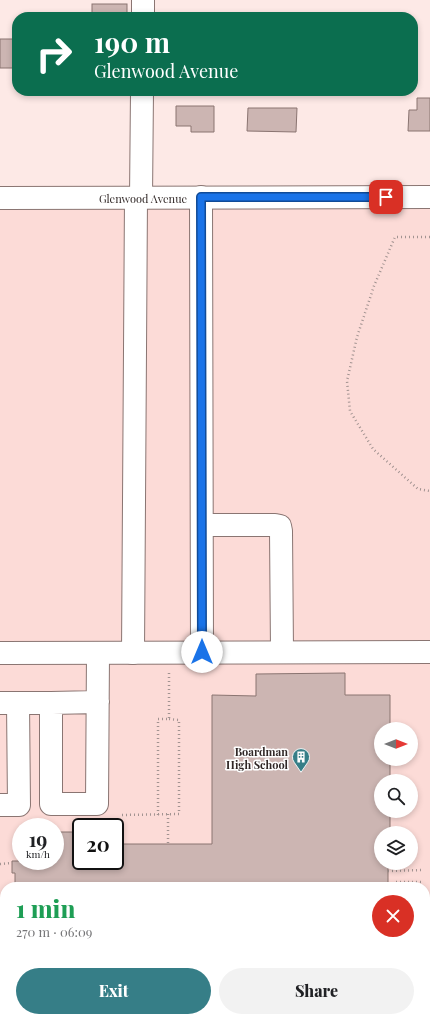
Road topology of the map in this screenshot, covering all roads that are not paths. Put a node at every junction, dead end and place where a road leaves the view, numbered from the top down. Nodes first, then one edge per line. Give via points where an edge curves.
1 (143, 0) edge
2 (143, 12) edge
3 (142, 96) edge
4 (201, 197) junction
5 (430, 197) edge
6 (0, 198) edge
7 (138, 198) junction
8 (202, 524) junction
9 (202, 652) junction
10 (282, 652) junction
11 (430, 652) edge
12 (0, 653) edge
13 (98, 653) junction
14 (134, 653) junction
15 (98, 702) junction
16 (9, 703) edge
17 (51, 703) junction
18 (0, 805) edge

1 - 2 street
3 - 7 street
4 - 5 street, Glenwood Avenue
4 - 7 street, Glenwood Avenue
4 - 8 street
6 - 7 street, Glenwood Avenue
7 - 14 street
8 - 9 street
8 - 10 street via 280,526
9 - 10 street
9 - 14 street
10 - 11 street
12 - 13 street
13 - 14 street
13 - 15 street
15 - 17 street
15 - 17 street via 97,804 51,804
16 - 17 street
16 - 18 street via 19,805

